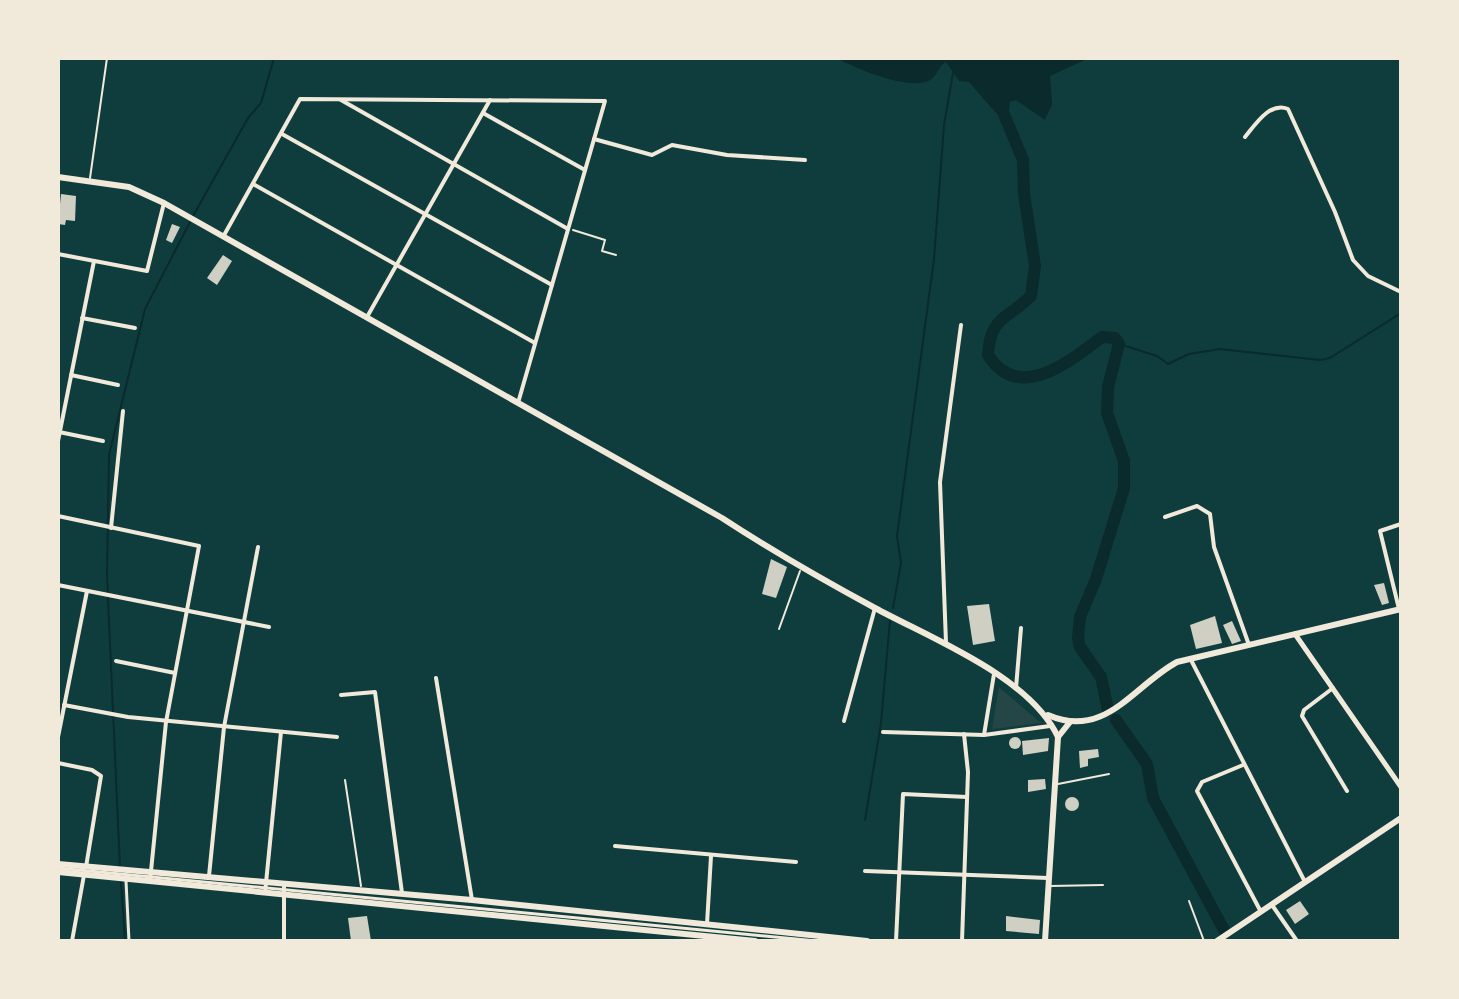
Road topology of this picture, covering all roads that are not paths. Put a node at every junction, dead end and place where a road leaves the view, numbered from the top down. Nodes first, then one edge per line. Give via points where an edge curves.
1 (107, 58) edge
2 (340, 99) junction
3 (490, 100) junction
4 (483, 113) junction
5 (281, 133) junction
6 (1245, 137) dead end
7 (594, 139) junction
8 (805, 160) dead end
9 (454, 164) junction
10 (585, 170) junction
11 (58, 177) edge
12 (90, 179) junction
13 (253, 184) junction
14 (164, 203) junction
15 (425, 214) junction
16 (568, 229) junction
17 (223, 237) junction
18 (58, 254) edge
19 (94, 261) junction
20 (396, 265) junction
21 (552, 285) junction
22 (1401, 292) edge
23 (82, 318) junction
24 (366, 318) junction
25 (961, 325) dead end
26 (135, 328) dead end
27 (535, 343) junction
28 (71, 375) junction
29 (118, 385) dead end
30 (518, 403) junction
31 (123, 411) dead end
32 (59, 432) edge
33 (58, 441) edge
34 (103, 441) dead end
35 (58, 516) edge
36 (1165, 517) dead end
37 (1401, 524) edge
38 (111, 527) junction
39 (258, 547) dead end
40 (802, 566) junction
41 (58, 585) edge
42 (87, 591) junction
43 (875, 608) junction
44 (1400, 609) edge
45 (186, 610) junction
46 (243, 622) junction
47 (269, 627) dead end
48 (1021, 628) dead end
49 (779, 629) dead end
50 (1295, 634) junction
51 (946, 645) junction
52 (1249, 645) junction
53 (1191, 660) junction
54 (116, 661) dead end
55 (175, 673) junction
56 (994, 674) junction
57 (436, 678) dead end
58 (1333, 688) junction
59 (1016, 690) junction
60 (341, 695) dead end
61 (64, 705) junction
62 (1045, 714) junction
63 (844, 721) dead end
64 (166, 722) junction
65 (1070, 722) junction
66 (1053, 726) junction
67 (224, 727) junction
68 (281, 732) junction
69 (883, 732) dead end
70 (964, 734) junction
71 (984, 735) junction
72 (58, 737) edge
73 (337, 737) dead end
74 (1058, 737) junction
75 (58, 763) edge
76 (1243, 765) junction
77 (1109, 774) dead end
78 (345, 780) dead end
79 (1053, 785) junction
80 (1401, 787) edge
81 (1347, 791) dead end
82 (967, 797) junction
83 (1401, 818) edge
84 (615, 846) dead end
85 (711, 856) junction
86 (796, 862) dead end
87 (58, 868) edge
88 (85, 871) junction
89 (865, 871) dead end
90 (900, 871) junction
91 (964, 873) junction
92 (125, 875) junction
93 (150, 877) junction
94 (208, 879) junction
95 (1048, 882) junction
96 (1305, 882) junction
97 (1103, 885) dead end
98 (265, 889) junction
99 (284, 890) junction
100 (362, 892) junction
101 (402, 895) junction
102 (472, 900) junction
103 (1189, 901) dead end
104 (1272, 905) junction
105 (1261, 912) junction
106 (560, 916) junction
107 (707, 924) junction
108 (72, 941) edge
109 (129, 941) edge
110 (284, 941) edge
111 (755, 941) edge
112 (817, 941) edge
113 (867, 941) edge
114 (896, 941) edge
115 (962, 941) edge
116 (1045, 941) edge
117 (1204, 941) edge
118 (1217, 941) edge
119 (1297, 941) edge

1 - 12 lane
2 - 3 street
2 - 5 street via 300,99
2 - 9 street
3 - 4 street
3 - 7 street via 605,101
4 - 9 street
4 - 10 street
5 - 13 street
5 - 15 street
6 - 22 street via 1267,113 1282,106 1288,109 1353,260 1368,276
7 - 8 street via 652,155 672,145
7 - 10 street
9 - 15 street
9 - 16 street
10 - 16 street
11 - 12 main road
12 - 14 main road via 129,187
13 - 17 street
13 - 20 street
14 - 17 main road
14 - 19 street via 147,271
15 - 20 street
15 - 21 street
16 - 21 street
17 - 24 main road
18 - 19 street
19 - 23 street
20 - 24 street
20 - 27 street
21 - 27 street
23 - 26 street
23 - 28 street
24 - 30 main road
25 - 51 street via 940,482
27 - 30 street
28 - 29 street
28 - 32 street
30 - 40 main road
31 - 38 street
32 - 33 street
32 - 34 street
35 - 38 street
36 - 52 street via 1197,506 1210,514 1214,547
37 - 44 street via 1380,531
38 - 45 street via 199,546
39 - 46 street
40 - 43 main road
40 - 49 lane
41 - 42 street
42 - 45 street
42 - 61 street
43 - 51 main road
43 - 63 street
44 - 50 main road
45 - 46 street
45 - 55 street
46 - 47 street
46 - 67 street
48 - 59 street
50 - 52 main road
50 - 58 street
51 - 56 main road
52 - 53 main road
53 - 65 main road via 1155,675 1113,713
53 - 76 street
54 - 55 street
55 - 64 street
56 - 59 main road
56 - 71 street
57 - 102 street
58 - 80 street
58 - 81 street via 1302,716
59 - 62 main road
60 - 101 street via 375,692
61 - 64 street
61 - 72 street
62 - 65 main road
62 - 66 main road
64 - 67 street
64 - 93 street
65 - 74 main road
66 - 71 street
66 - 74 main road
67 - 68 street
67 - 94 street
68 - 73 street
68 - 98 street
69 - 70 street
70 - 71 street
70 - 82 street
74 - 79 main road
75 - 88 street via 99,774 101,780
76 - 96 street
76 - 105 street via 1202,782 1197,791
77 - 79 lane
78 - 100 lane
79 - 95 main road
82 - 90 street via 903,794
82 - 91 street
83 - 96 main road
84 - 85 street
85 - 86 street
85 - 107 street
87 - 88 main road
88 - 92 main road
88 - 108 street
89 - 90 street
90 - 91 street
90 - 114 street
91 - 95 street
91 - 115 street
92 - 93 main road
92 - 109 street
93 - 94 main road
93 - 98 main road
94 - 98 main road
95 - 97 lane
95 - 116 main road
96 - 104 main road
98 - 99 main road
99 - 100 main road
99 - 106 main road
99 - 110 street
100 - 101 main road
101 - 102 main road
102 - 106 main road
103 - 117 lane
104 - 105 main road
104 - 119 street
105 - 118 main road
106 - 107 main road
106 - 111 main road
106 - 112 street
107 - 113 main road

